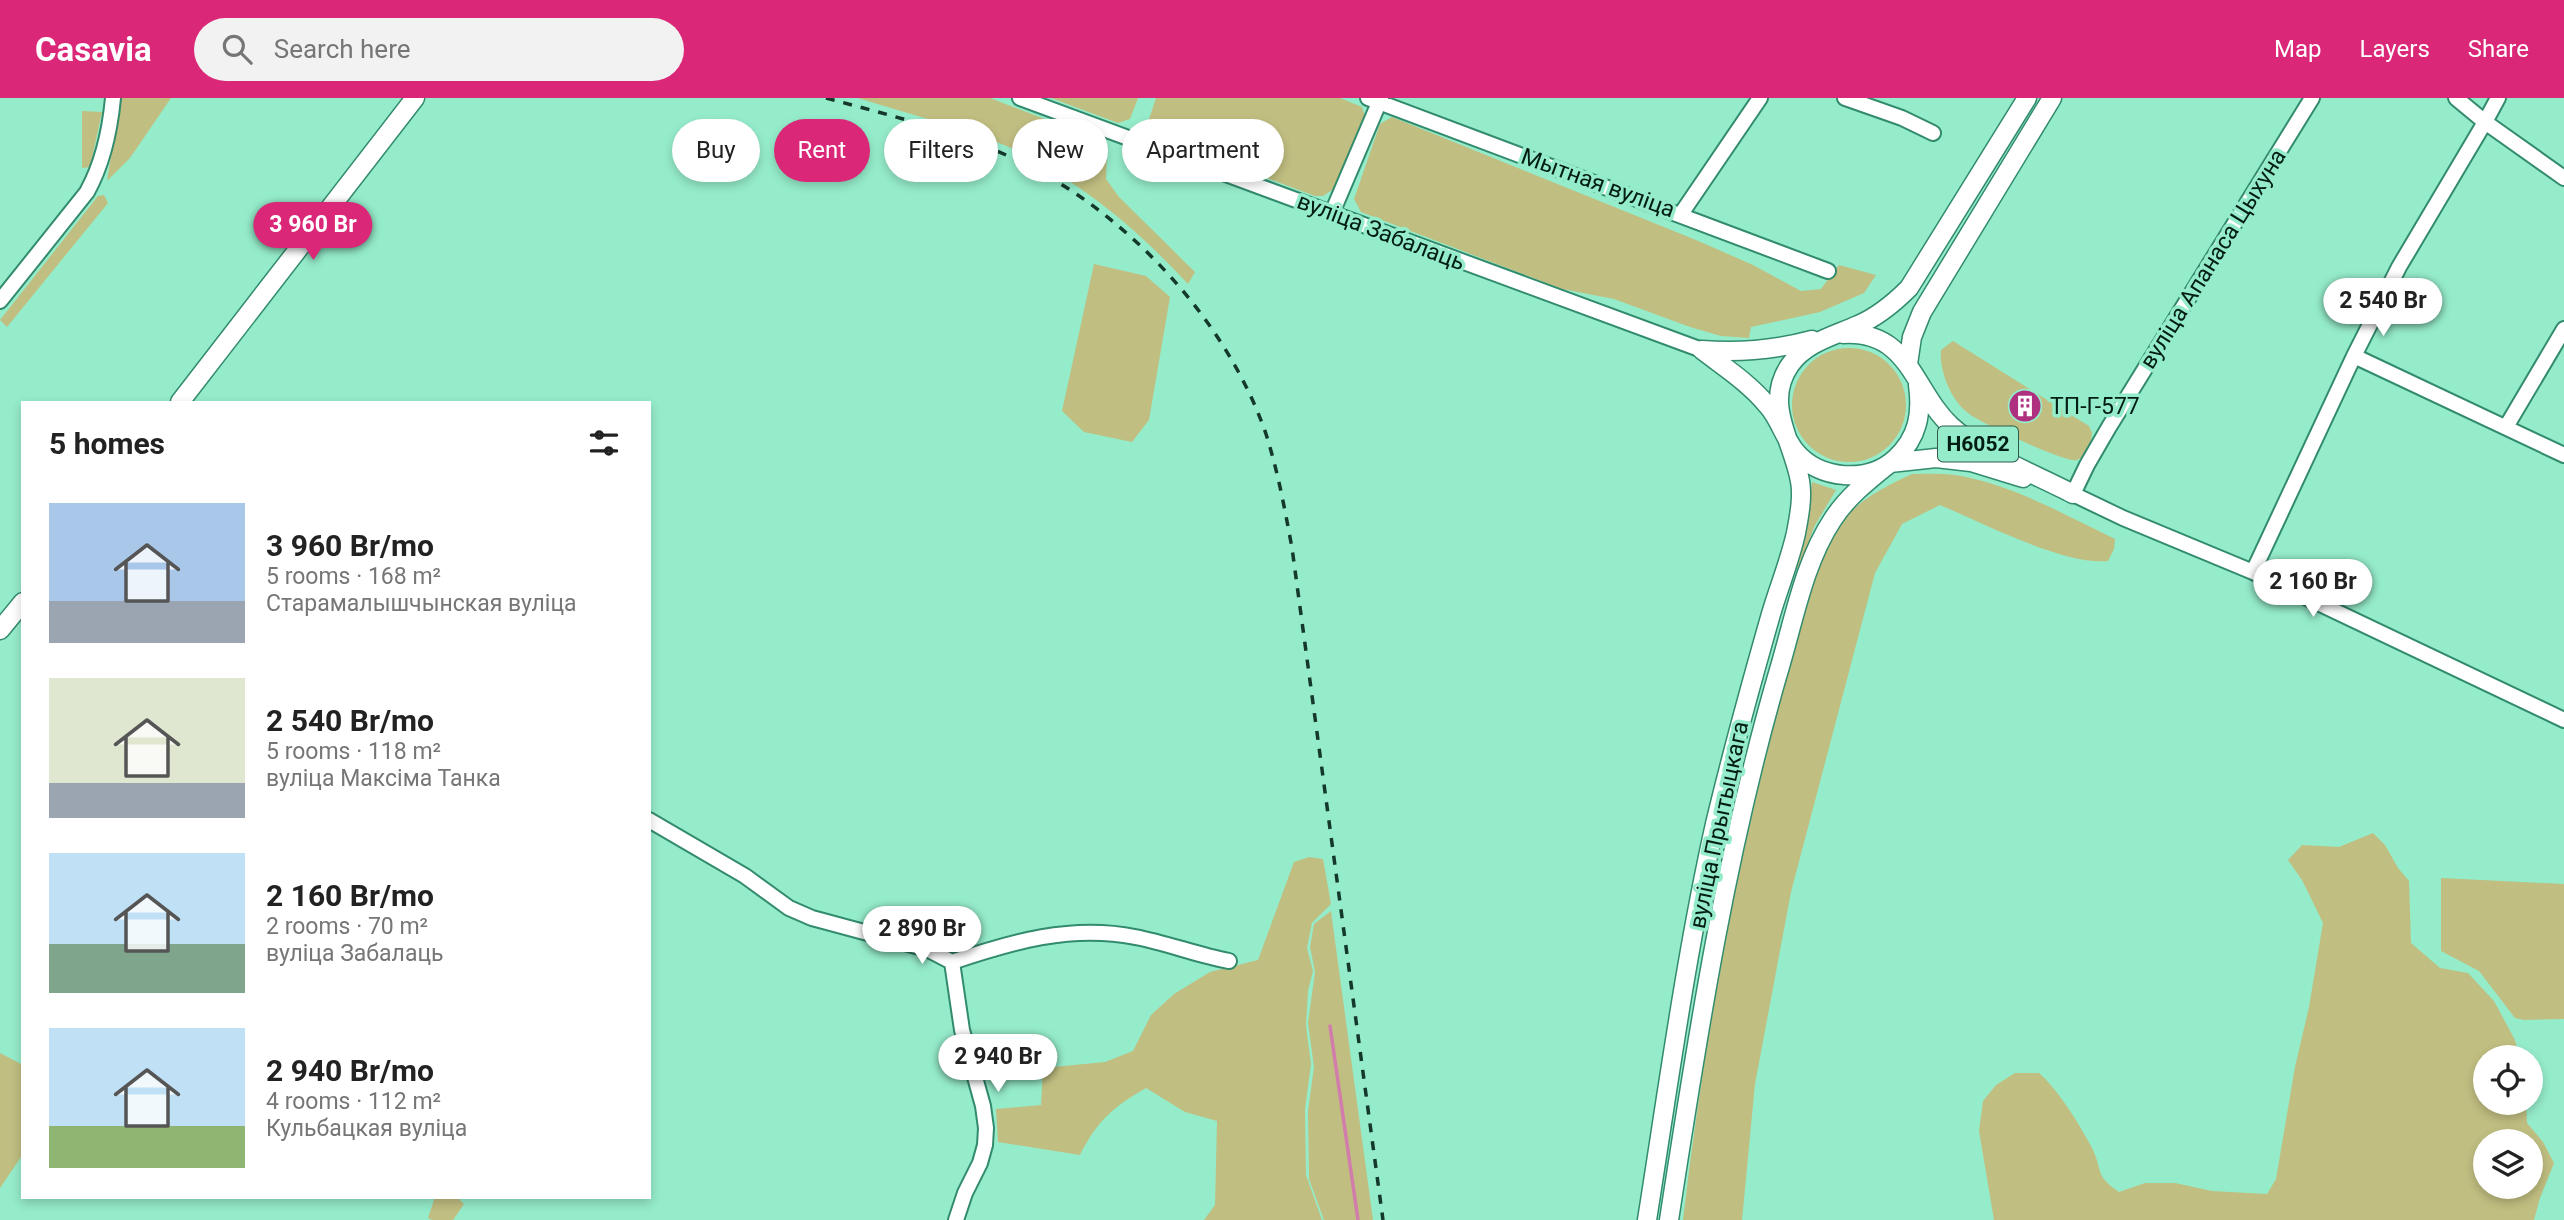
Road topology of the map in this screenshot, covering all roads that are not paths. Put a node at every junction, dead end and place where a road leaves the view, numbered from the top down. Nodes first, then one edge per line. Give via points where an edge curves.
1 (113, 98) edge
2 (415, 98) edge
3 (1020, 98) edge
4 (1760, 98) edge
5 (1845, 98) edge
6 (2027, 98) edge
7 (2052, 98) edge
8 (2312, 98) edge
9 (2456, 98) edge
10 (2498, 98) edge
11 (1376, 99) edge
12 (2486, 122) junction
13 (1933, 133) dead end
14 (2564, 178) edge
15 (1332, 213) junction
16 (1681, 214) junction
17 (1828, 271) dead end
18 (0, 301) edge
19 (2564, 329) edge
20 (1828, 336) junction
21 (1702, 350) junction
22 (2354, 356) junction
23 (1909, 364) junction
24 (181, 401) edge
25 (2506, 427) junction
26 (1785, 435) junction
27 (2564, 455) edge
28 (1890, 463) junction
29 (2073, 494) junction
30 (2253, 572) junction
31 (21, 604) edge
32 (0, 630) edge
33 (2564, 720) edge
34 (651, 821) edge
35 (1229, 961) dead end
36 (952, 962) junction
37 (956, 1220) edge
38 (1647, 1220) edge
39 (1669, 1220) edge

1 - 18 street via 96,176
2 - 24 main road
3 - 15 street, вуліца Забалаць / Н6052
4 - 16 street
5 - 13 street
6 - 20 main road via 1909,288 1860,324
7 - 23 main road via 1922,312 1912,337
8 - 29 street, вуліца Апанаса Цыхуна via 2109,427
9 - 12 street
10 - 12 street
11 - 15 street
11 - 16 street, Мытная вуліца
12 - 14 street
12 - 22 street via 2399,267
15 - 21 street, вуліца Забалаць / Н6052
16 - 17 street, Мытная вуліца
19 - 25 street
20 - 21 main road, Н6052 via 1739,353
20 - 23 main road, Н6052 via 1846,333 1873,338
20 - 26 main road via 1805,349 1790,365 1780,387 1778,412
21 - 26 main road, Н6052 via 1769,406
22 - 25 street
22 - 30 street
23 - 28 main road, Н6052 via 1920,396 1917,429
23 - 29 main road, Н6052 via 1950,426
25 - 27 street
26 - 28 main road, Н6052 via 1796,452 1831,473 1851,476
26 - 38 main road, вуліца Прытыцкага via 1800,481 1796,534 1715,825
28 - 29 main road, Н6052 via 1936,458 1971,462
28 - 39 main road, вуліца Прытыцкага via 1852,496 1817,547 1767,709 1702,1002
29 - 30 street, Н6052
30 - 33 street, Н6052
31 - 32 main road
34 - 36 street via 745,876 789,908 927,949
35 - 36 street via 1135,937 1087,932 1024,939
36 - 37 street via 961,1030 986,1128 980,1163

